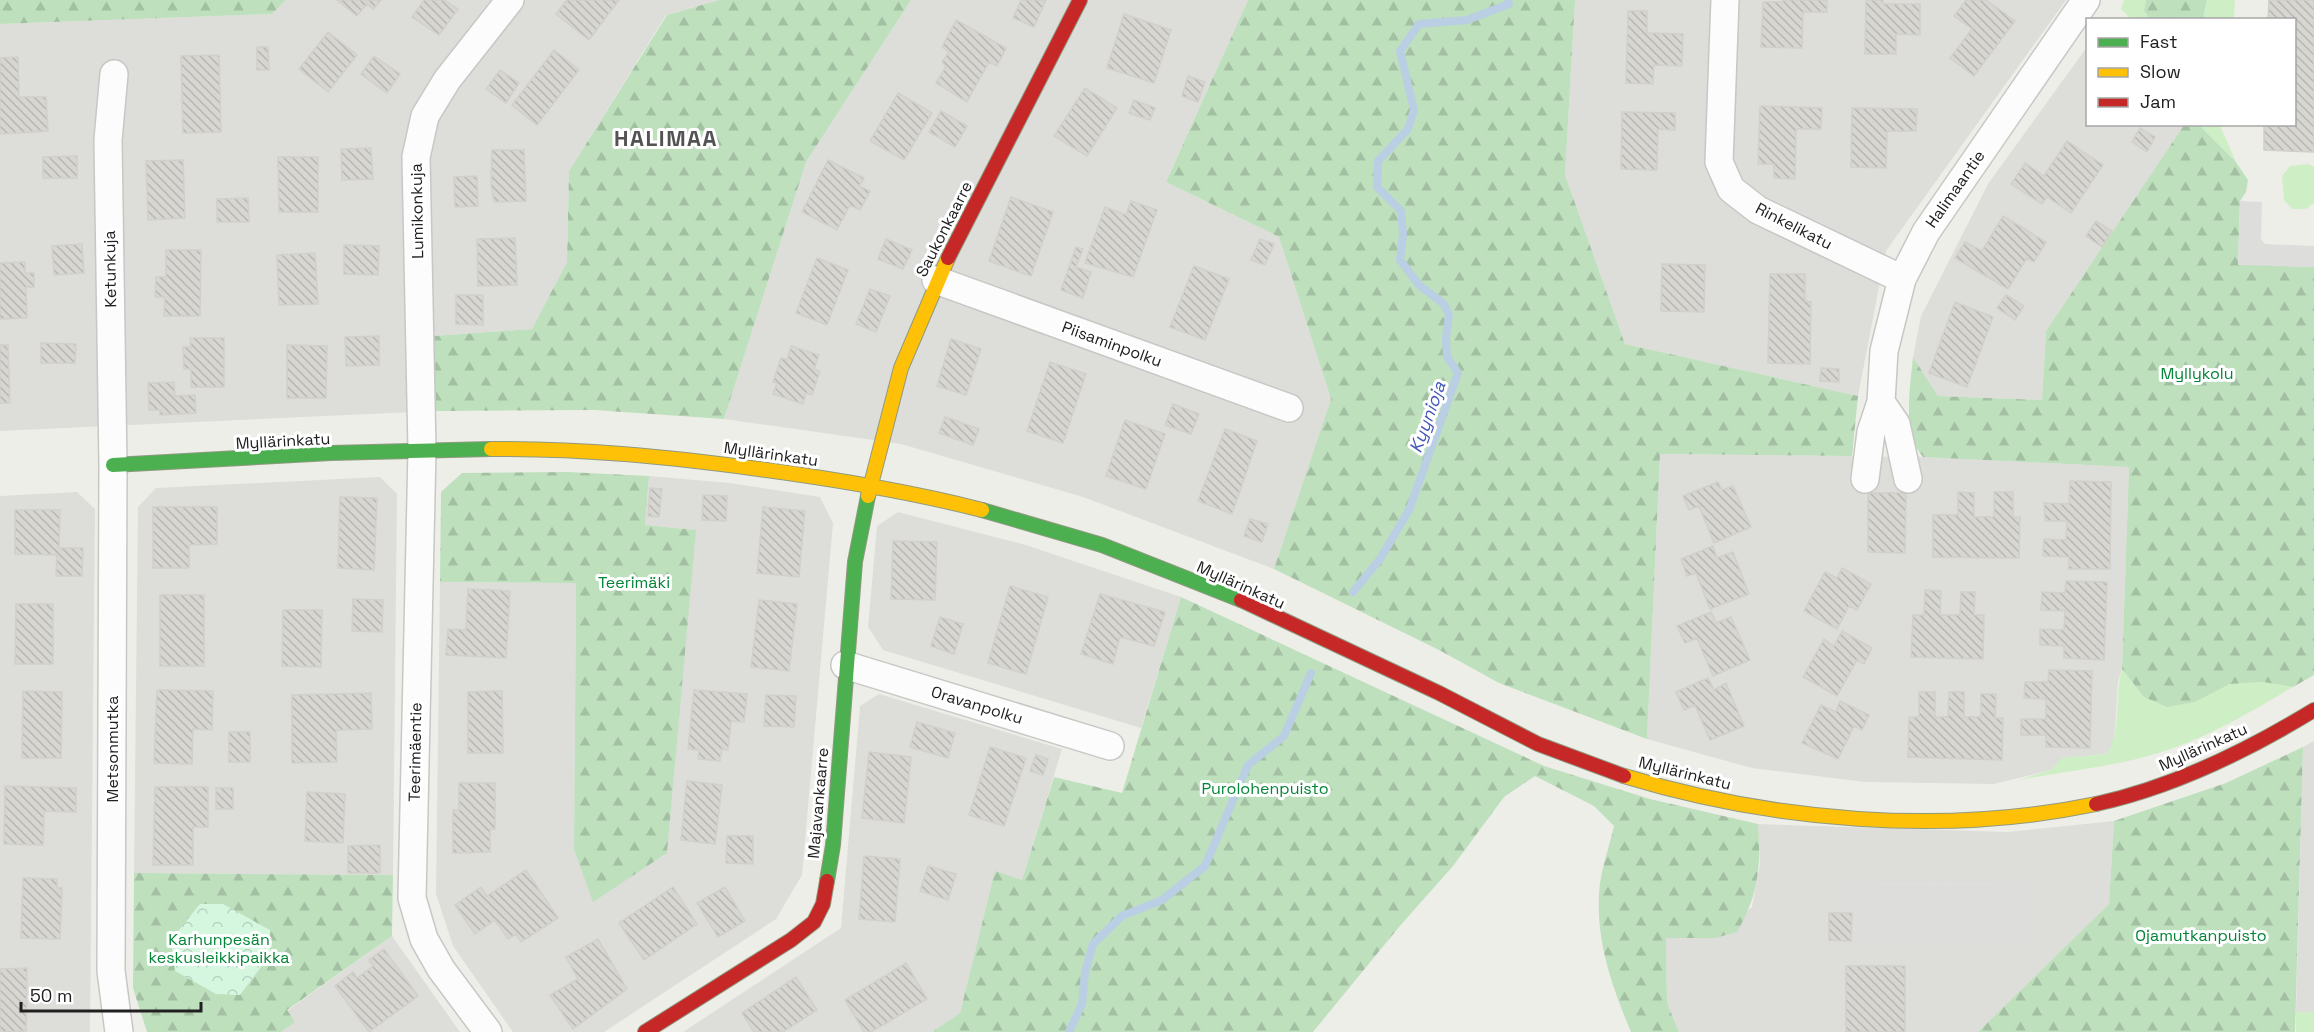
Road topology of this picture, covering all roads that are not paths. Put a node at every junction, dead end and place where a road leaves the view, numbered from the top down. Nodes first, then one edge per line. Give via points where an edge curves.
1 (510, 0) edge
2 (1080, 0) edge
3 (1725, 0) edge
4 (2086, 0) edge
5 (114, 74) dead end
6 (1902, 279) junction
7 (936, 280) junction
8 (1881, 402) junction
9 (1289, 408) dead end
10 (422, 450) junction
11 (113, 465) junction
12 (1865, 479) dead end
13 (1908, 479) dead end
14 (870, 484) junction
15 (844, 665) junction
16 (2314, 710) edge
17 (1110, 746) dead end
18 (119, 1032) edge
19 (488, 1032) edge
20 (645, 1032) edge

1 - 10 street, Lumikonkuja via 430,107 416,157
2 - 7 street, Saukonkaarre
3 - 6 street, Rinkelikatu via 1719,162 1731,189 1758,210
4 - 6 street, Halimaantie via 1926,232
5 - 11 street, Ketunkuja via 108,140
6 - 8 street, Halimaantie via 1884,351
7 - 9 street, Piisaminpolku
7 - 14 street, Saukonkaarre via 901,368
8 - 12 street, Halimaantie via 1871,432
8 - 13 street via 1896,424
10 - 11 street, Myllärinkatu
10 - 14 street, Myllärinkatu via 549,449 656,454
10 - 19 street, Teerimäentie via 412,898 424,939 441,969
11 - 18 street, Metsonmutka via 111,971
14 - 15 street, Majavankaarre via 855,562
14 - 16 street, Myllärinkatu via 1105,546 1217,591 1452,699 1549,749 1683,792 1747,805 1888,821 1958,820 2111,801 2187,776
15 - 17 street, Oravanpolku
15 - 20 street, Majavankaarre via 833,844 823,904 813,922 791,940

